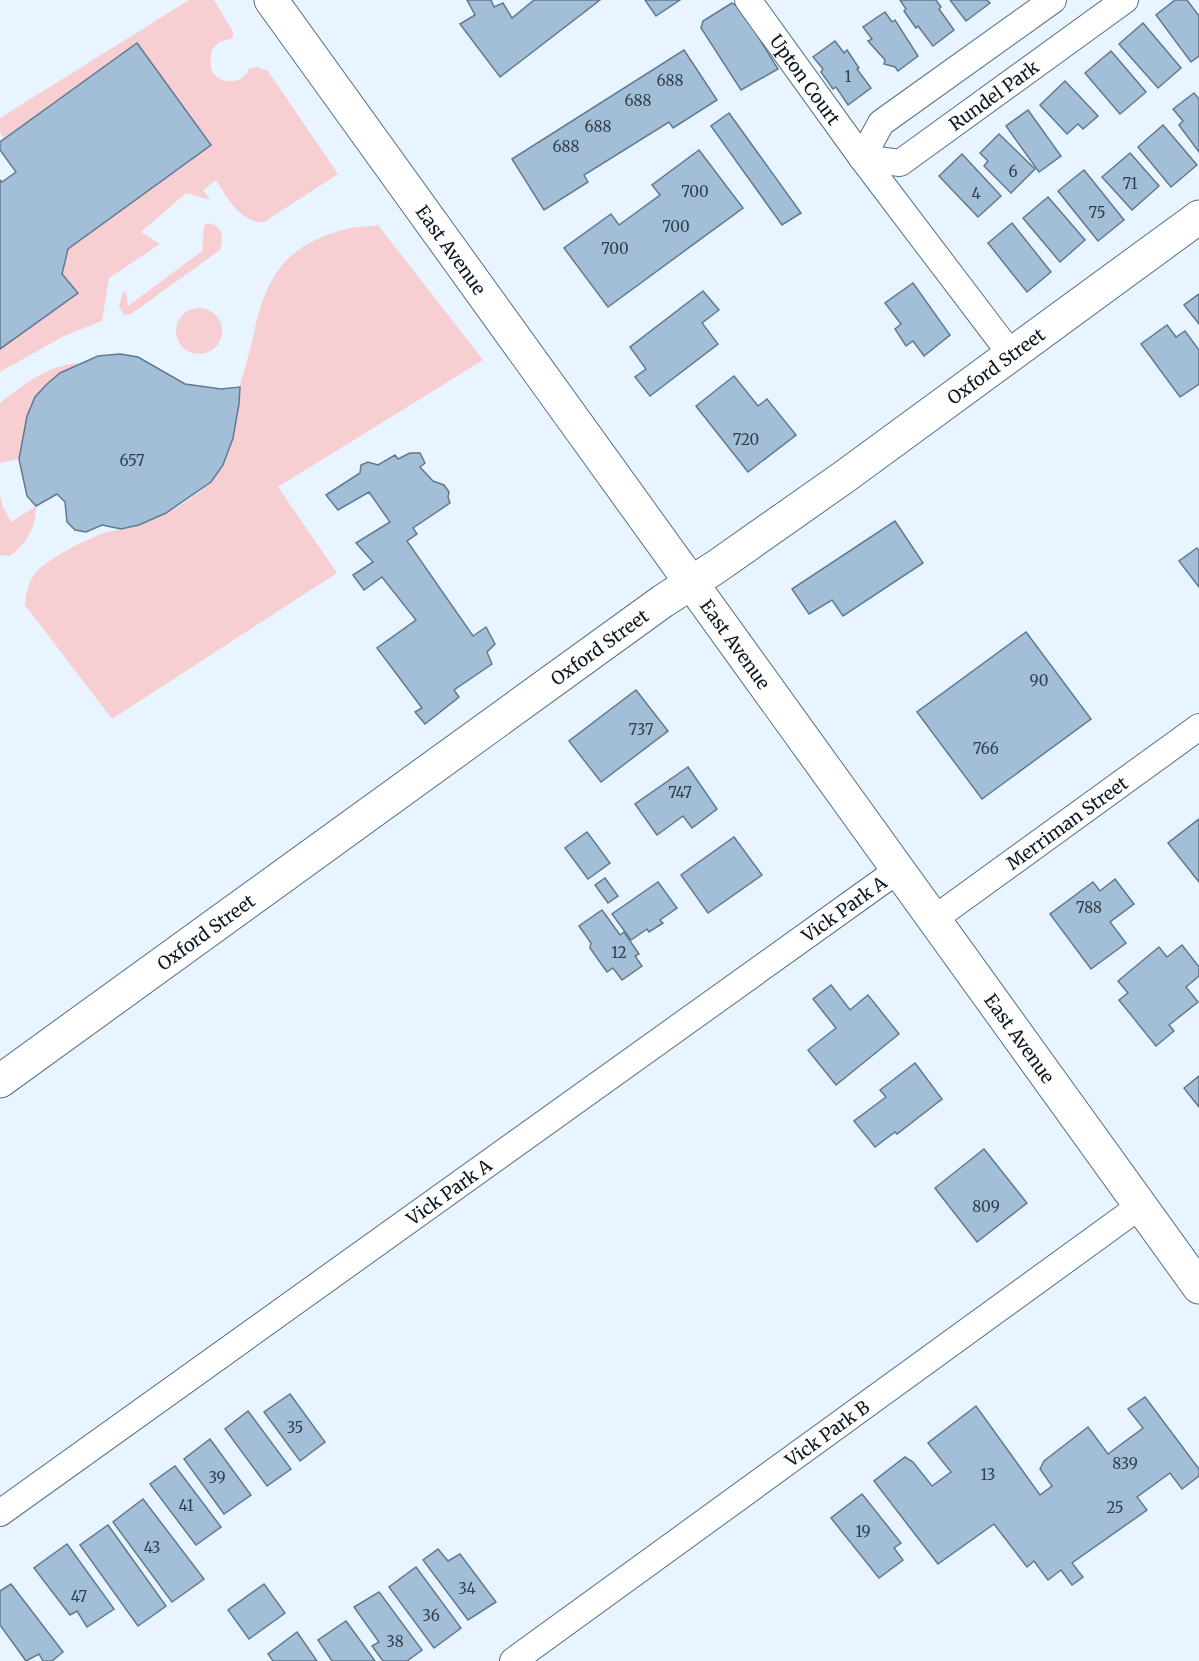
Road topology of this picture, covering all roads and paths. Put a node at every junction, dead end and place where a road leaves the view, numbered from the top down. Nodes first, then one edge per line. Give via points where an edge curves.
1 (272, 0) edge
2 (748, 0) edge
3 (1053, 0) edge
4 (1120, 2) edge
5 (862, 159) junction
6 (1199, 217) edge
7 (1010, 353) junction
8 (690, 583) junction
9 (1199, 727) edge
10 (898, 870) junction
11 (934, 920) junction
12 (0, 1081) edge
13 (1140, 1206) junction
14 (1195, 1271) edge
15 (0, 1513) edge
16 (513, 1661) edge

1 - 8 main road, East Avenue
2 - 5 street, Upton Court
3 - 5 street via 881,123
4 - 5 street, Rundel Park via 900,163
5 - 7 street
6 - 7 main road, Oxford Street
7 - 8 main road, Oxford Street via 844,477
8 - 10 main road, East Avenue
8 - 12 main road, Oxford Street
9 - 11 street, Merriman Street
10 - 11 main road, East Avenue
10 - 15 street, Vick Park A
11 - 13 main road, East Avenue
13 - 14 main road, East Avenue
13 - 16 street, Vick Park B

